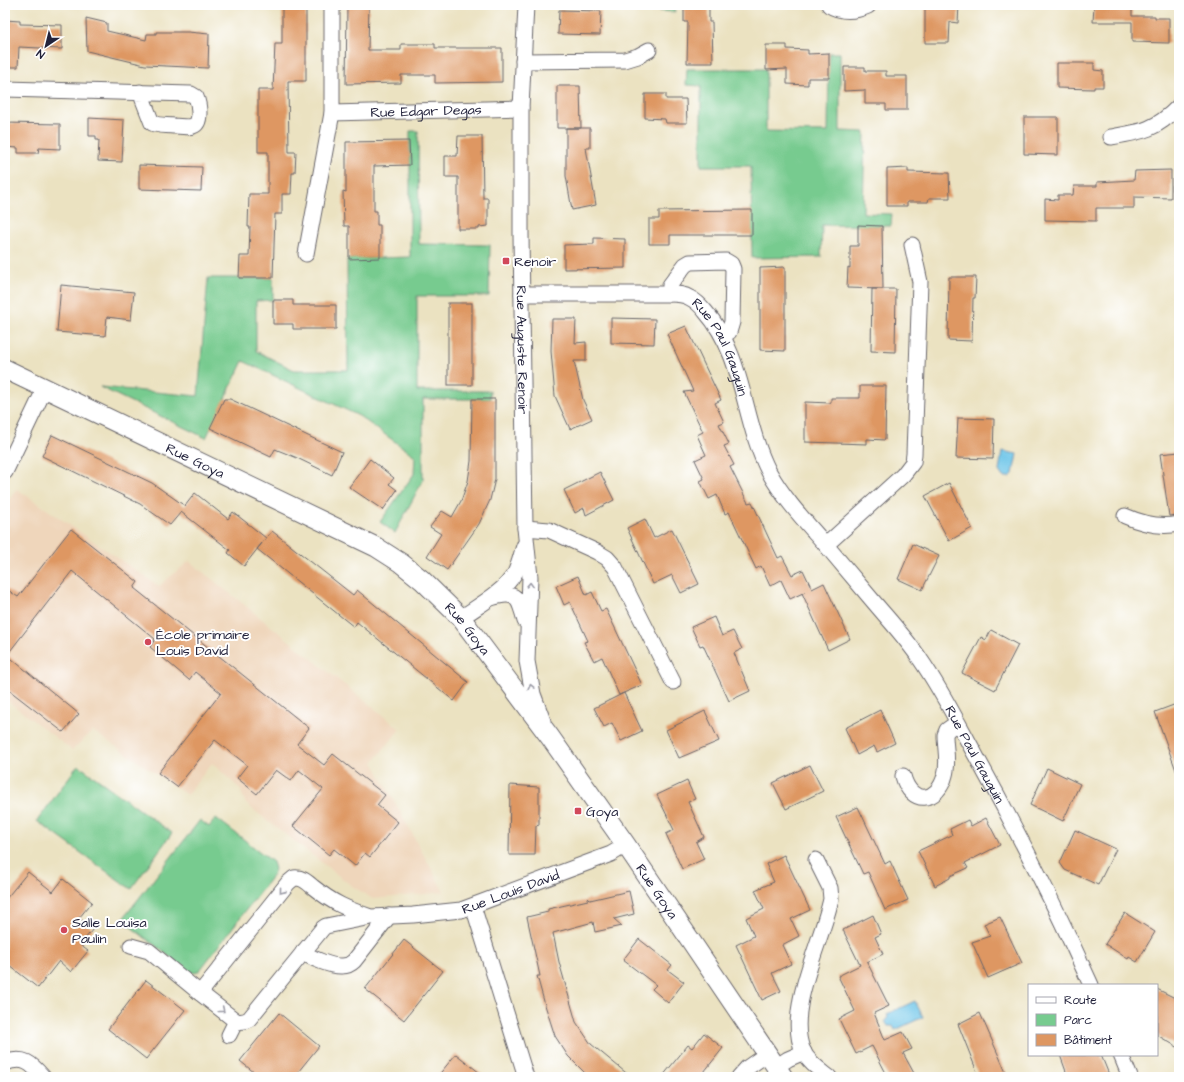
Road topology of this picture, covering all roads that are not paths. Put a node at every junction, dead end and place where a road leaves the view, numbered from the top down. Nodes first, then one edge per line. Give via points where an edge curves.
1 (332, 5) edge
2 (526, 5) edge
3 (829, 5) edge
4 (868, 6) edge
5 (649, 50) dead end
6 (523, 61) junction
7 (5, 89) edge
8 (140, 92) dead end
9 (1179, 106) edge
10 (521, 108) junction
11 (332, 113) junction
12 (1110, 137) dead end
13 (912, 245) dead end
14 (306, 254) dead end
15 (522, 294) junction
16 (670, 294) junction
17 (723, 336) junction
18 (5, 369) edge
19 (45, 388) junction
20 (5, 472) edge
21 (1125, 516) dead end
22 (1179, 524) edge
23 (526, 534) junction
24 (826, 545) junction
25 (487, 599) junction
26 (461, 618) junction
27 (529, 638) junction
28 (527, 661) junction
29 (502, 673) junction
30 (672, 682) dead end
31 (957, 723) junction
32 (550, 737) junction
33 (903, 776) dead end
34 (626, 845) junction
35 (816, 860) dead end
36 (473, 906) junction
37 (389, 916) junction
38 (371, 917) junction
39 (131, 946) dead end
40 (303, 952) junction
41 (1091, 984) edge
42 (200, 992) junction
43 (236, 1021) junction
44 (229, 1035) dead end
45 (804, 1052) junction
46 (1122, 1056) edge
47 (5, 1063) edge
48 (775, 1066) edge
49 (43, 1077) edge
50 (526, 1077) edge
51 (739, 1077) edge
52 (829, 1077) edge
53 (1130, 1077) edge

1 - 11 street
2 - 6 street, Rue Auguste Renoir
3 - 4 street via 844,11
5 - 6 street via 625,60
6 - 10 street, Rue Auguste Renoir
7 - 8 street
9 - 12 street via 1166,120 1147,130
10 - 11 street, Rue Edgar Degas
10 - 15 street, Rue Auguste Renoir
11 - 14 street
13 - 24 street via 920,282 913,462 903,475
15 - 16 street, Rue Paul Gauguin
15 - 23 street, Rue Auguste Renoir
16 - 17 street, Rue Paul Gauguin via 686,296 696,301
16 - 17 street via 670,285 690,262 726,261 731,264 731,327
17 - 24 street, Rue Paul Gauguin via 736,368 755,438 769,472 789,501
18 - 19 street, Rue Goya
19 - 20 street
19 - 26 street, Rue Goya via 376,547 422,580
21 - 22 street via 1156,525
23 - 25 street via 515,572 502,589
27 -> 23 street via 530,577
23 - 30 street via 549,530 607,558 615,567
24 - 31 street, Rue Paul Gauguin via 921,660
25 - 26 street
25 - 27 street via 508,594 517,598
26 - 29 street, Rue Goya
27 - 28 street
28 - 29 street via 517,672
32 -> 28 street via 533,694
29 - 32 street, Rue Goya
31 - 33 street via 945,734 947,766 943,781 935,792 926,797 915,795 909,790
31 - 41 street, Rue Paul Gauguin via 1015,828
32 - 34 street, Rue Goya
34 - 36 street, Rue Louis David via 611,854
34 - 48 street, Rue Goya
35 - 45 street via 830,888 831,899 800,1004 798,1028
36 - 37 street, Rue Louis David via 461,910
36 - 50 street
37 - 38 street, Rue Louis David
37 - 40 street via 354,961 347,965 338,966 310,958
38 - 40 street, Rue Louis David via 326,926
38 -> 42 street, Rue Louis David via 334,903 302,879 294,878
39 - 42 street via 149,952
40 - 43 street, Rue Louis David via 249,1019
42 -> 43 street
43 - 44 street
45 - 48 street
45 - 52 street via 812,1063
46 - 53 street
47 - 49 street via 23,1060 34,1066
48 - 51 street via 747,1068

